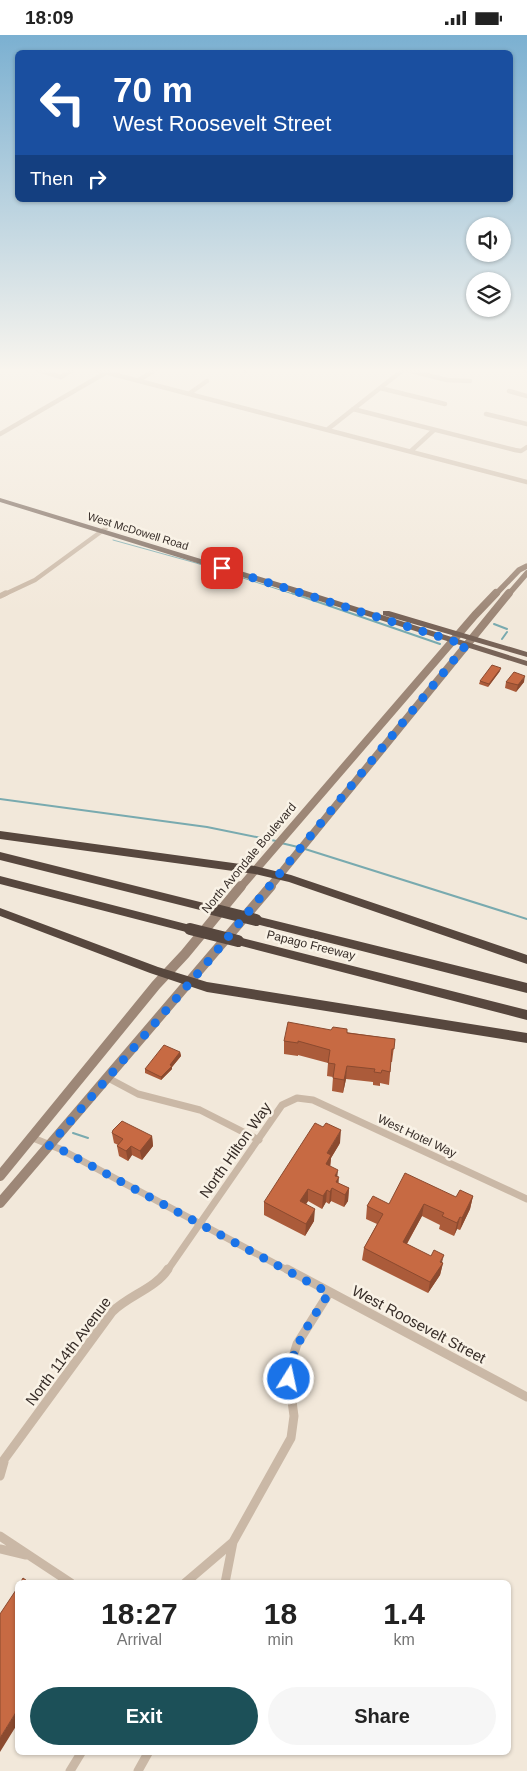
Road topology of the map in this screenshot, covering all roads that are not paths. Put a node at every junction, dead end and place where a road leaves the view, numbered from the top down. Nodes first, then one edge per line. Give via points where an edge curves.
1 (411, 451) edge
2 (527, 482) edge
3 (0, 495) edge
4 (0, 500) edge
5 (104, 530) junction
6 (527, 566) edge
7 (527, 573) edge
8 (0, 596) edge
9 (456, 638) junction
10 (468, 642) junction
11 (527, 655) edge
12 (527, 664) edge
13 (378, 728) junction
14 (393, 734) junction
15 (0, 835) edge
16 (0, 856) edge
17 (255, 870) junction
18 (278, 876) junction
19 (0, 880) edge
20 (0, 912) edge
21 (527, 960) edge
22 (167, 974) junction
23 (191, 981) junction
24 (527, 988) edge
25 (527, 1015) edge
26 (527, 1038) edge
27 (108, 1078) junction
28 (298, 1097) joint
29 (33, 1138) junction
30 (259, 1140) junction
31 (49, 1146) junction
32 (0, 1176) edge
33 (527, 1199) edge
34 (0, 1203) edge
35 (200, 1224) junction
36 (329, 1293) junction
37 (527, 1397) edge
38 (2, 1463) edge
39 (0, 1476) edge
40 (0, 1535) edge
41 (233, 1542) junction
42 (0, 1549) edge
43 (27, 1555) junction
44 (66, 1580) edge
45 (189, 1580) edge
46 (226, 1580) edge
47 (80, 1755) edge
48 (147, 1755) edge
49 (70, 1771) edge
50 (138, 1771) edge

1 - 2 street
3 - 5 main road, West McDowell Road
4 - 5 main road, West McDowell Road
5 - 8 street via 35,580
5 - 9 main road, West McDowell Road
6 - 9 main road, North Avondale Boulevard via 519,569
7 - 10 main road
9 - 10 main road, West McDowell Road
9 - 13 main road, North Avondale Boulevard
10 - 11 main road, West McDowell Road
10 - 12 main road, West McDowell Road
10 - 14 main road
13 - 14 main road
13 - 17 main road, North Avondale Boulevard
14 - 18 main road
15 - 17 highway
16 - 24 highway, Papago Freeway, bridge
17 - 18 highway
17 - 22 main road, North Avondale Boulevard
18 - 21 highway
18 - 23 main road
19 - 25 highway, Papago Freeway, bridge
20 - 22 highway
22 - 23 highway
22 - 29 main road, North Avondale Boulevard
23 - 26 highway via 208,987
23 - 27 main road
27 - 30 street via 138,1094 200,1110
27 - 31 main road
28 - 30 street, North Hilton Way via 282,1105
28 - 33 street, West Hotel Way via 313,1100
29 - 31 street, West Roosevelt Street
29 - 32 main road, North Avondale Boulevard
30 - 35 street, North Hilton Way
31 - 34 main road
31 - 35 street, West Roosevelt Street
35 - 36 street, West Roosevelt Street
35 - 38 street, North 114th Avenue via 163,1277 150,1288 122,1301 112,1313
36 - 37 street, West Roosevelt Street
36 - 41 street via 297,1344 290,1366 294,1416 291,1438
38 - 39 street, North 114th Avenue
40 - 43 street
41 - 45 street
41 - 46 street
42 - 43 street
43 - 44 street
47 - 49 street
48 - 50 street

